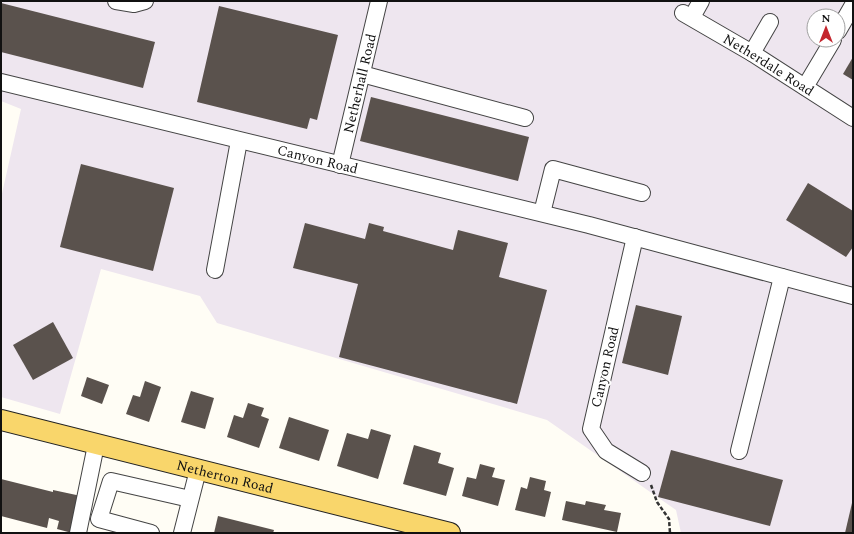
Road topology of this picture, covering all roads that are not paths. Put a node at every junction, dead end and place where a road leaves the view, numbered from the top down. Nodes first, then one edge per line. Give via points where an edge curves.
1 (116, 1) edge
2 (145, 1) edge
3 (379, 1) edge
4 (701, 1) edge
5 (853, 6) edge
6 (846, 18) edge
7 (770, 22) dead end
8 (828, 48) edge
9 (752, 53) junction
10 (362, 74) junction
11 (1, 82) edge
12 (805, 87) junction
13 (525, 118) dead end
14 (853, 118) edge
15 (239, 141) junction
16 (340, 165) junction
17 (642, 193) dead end
18 (542, 214) junction
19 (635, 237) junction
20 (215, 270) dead end
21 (782, 277) junction
22 (853, 296) edge
23 (1, 420) edge
24 (96, 445) junction
25 (739, 451) dead end
26 (198, 470) junction
27 (642, 474) road end
28 (190, 499) junction
29 (78, 533) edge
30 (151, 533) edge
31 (182, 533) edge
32 (450, 533) edge

1 - 2 street via 134,4
3 - 10 street, Netherhall Road
4 - 9 street, Netherdale Road via 688,15
5 - 6 street
7 - 9 street
8 - 12 street
9 - 12 street, Netherdale Road
10 - 13 street
10 - 16 street, Netherhall Road
11 - 15 street, Canyon Road
12 - 14 street, Netherdale Road
15 - 16 street, Canyon Road
15 - 20 street
16 - 18 street, Canyon Road
17 - 18 street via 553,169
18 - 19 street, Canyon Road
19 - 21 street, Canyon Road
19 - 27 street, Canyon Road via 591,429 606,451
21 - 22 street, Canyon Road
21 - 25 street
23 - 24 main road, Netherton Road
24 - 26 main road, Netherton Road
24 - 29 street
26 - 28 street
26 - 32 main road, Netherton Road
28 - 30 street via 111,481 99,520
28 - 31 street

